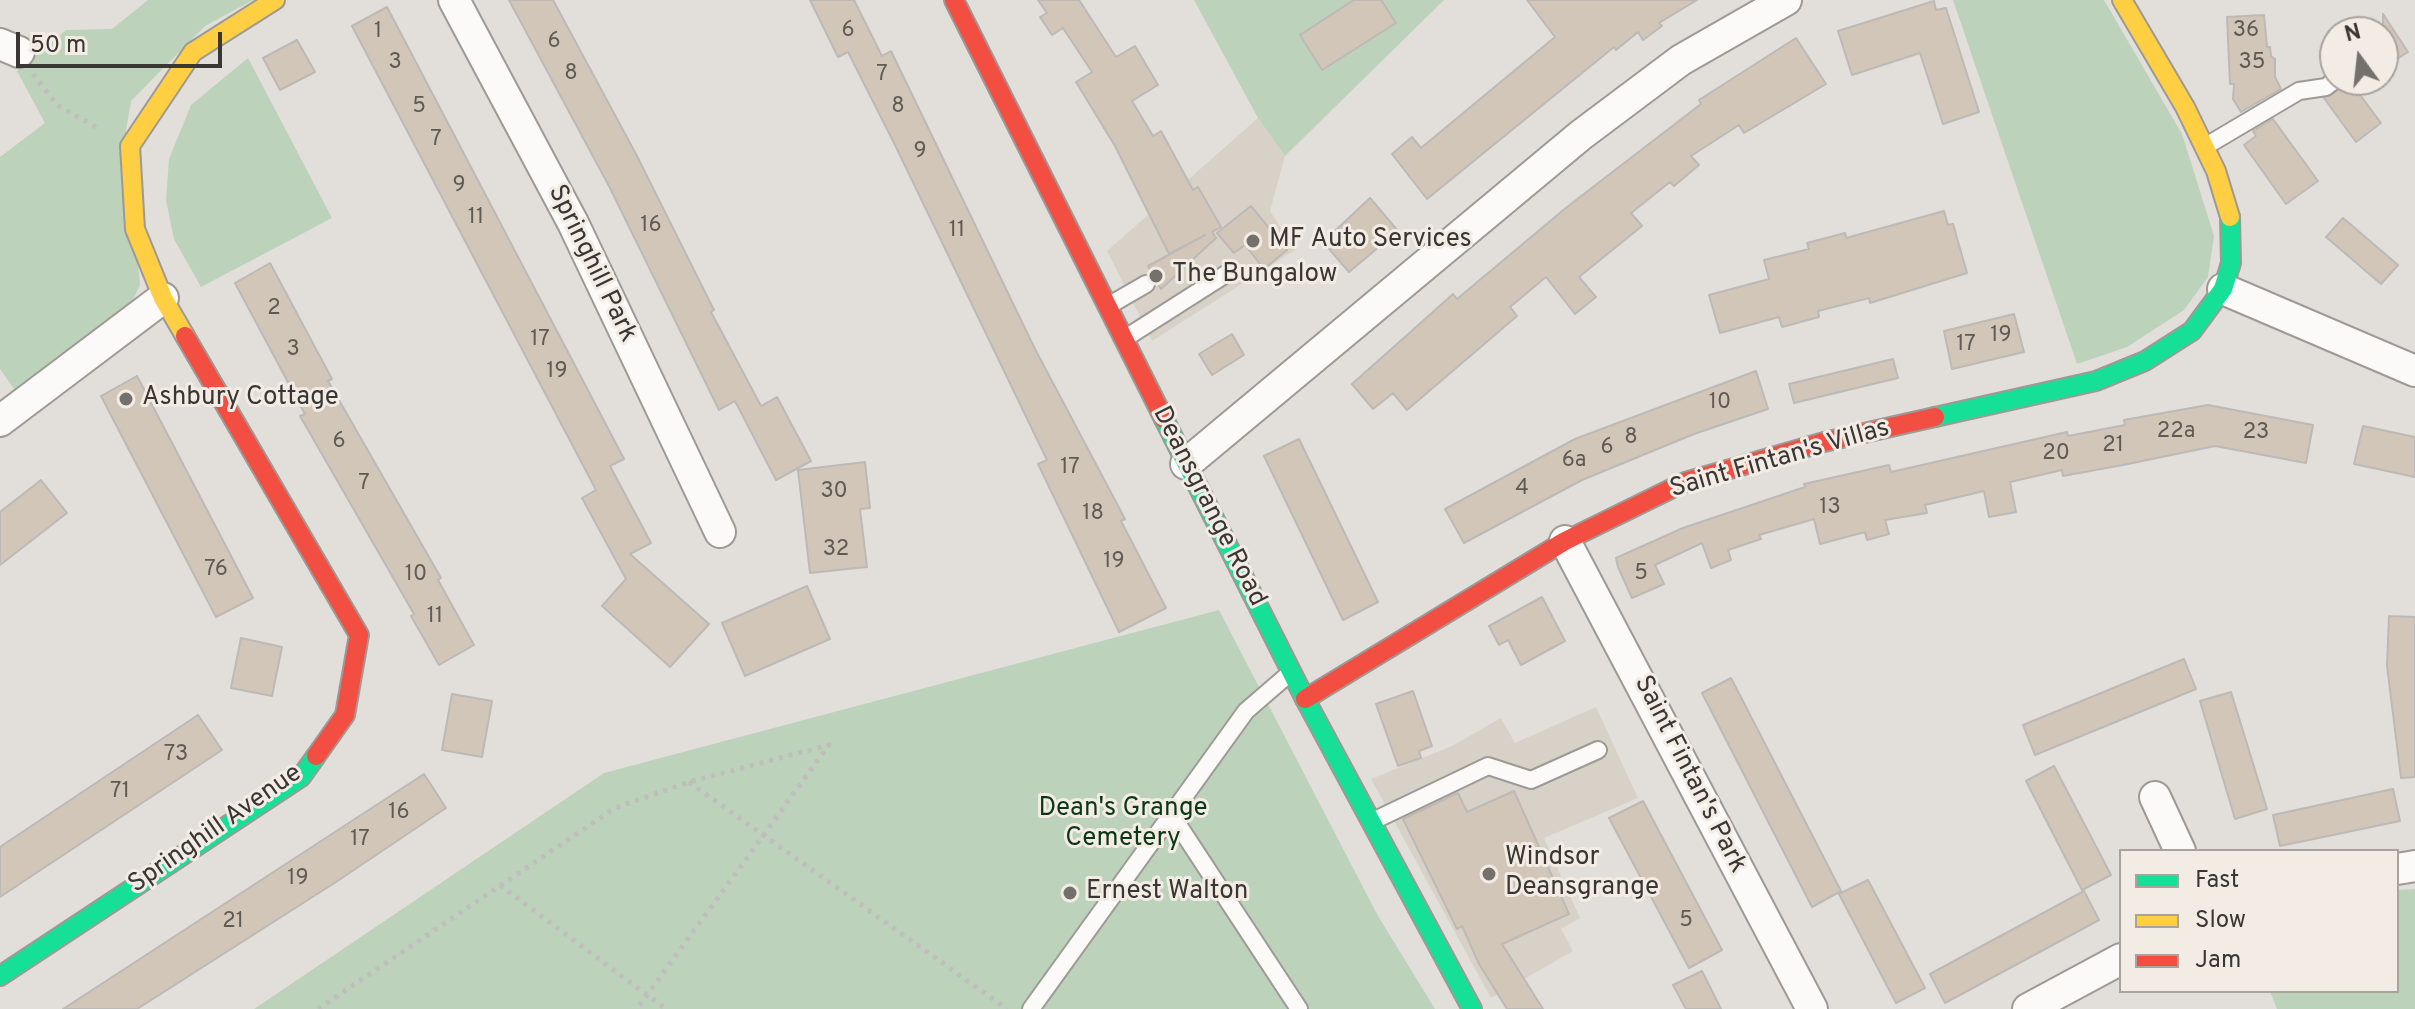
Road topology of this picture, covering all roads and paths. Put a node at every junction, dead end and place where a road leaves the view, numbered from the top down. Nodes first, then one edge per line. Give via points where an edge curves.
1 (275, 0) edge
2 (454, 0) edge
3 (954, 0) edge
4 (1786, 0) edge
5 (2122, 0) edge
6 (10, 48) edge
7 (2319, 88) edge
8 (130, 146) junction
9 (2204, 147) junction
10 (1226, 274) dead end
11 (1146, 284) dead end
12 (2223, 289) junction
13 (163, 298) junction
14 (1106, 307) junction
15 (1122, 340) junction
16 (2415, 371) edge
17 (0, 421) edge
18 (1186, 464) junction
19 (720, 532) dead end
20 (1565, 541) junction
21 (1291, 672) junction
22 (1305, 699) junction
23 (1598, 750) dead end
24 (689, 782) junction
25 (2155, 797) dead end
26 (1171, 814) junction
27 (1369, 823) junction
28 (764, 836) junction
29 (2179, 849) edge
30 (500, 885) junction
31 (2119, 960) edge
32 (0, 976) edge
33 (646, 996) junction
34 (1462, 1005) edge
35 (328, 1007) edge
36 (318, 1009) edge
37 (637, 1009) edge
38 (666, 1009) edge
39 (1007, 1009) edge
40 (1031, 1009) edge
41 (1299, 1009) edge
42 (1812, 1009) edge
43 (2028, 1009) edge

1 - 8 street via 193,52
2 - 19 street, Springhill Park via 573,223
3 - 14 street, Deansgrange Road
4 - 18 street via 1681,60 1581,135
5 - 9 street, Saint Fintan's Villas
6 - 8 path via 57,105
7 - 9 lane via 2299,91
8 - 13 street, Springhill Avenue via 135,229
9 - 12 street, Saint Fintan's Villas via 2233,226
10 - 15 lane
11 - 14 lane
12 - 16 street
12 - 20 street, Saint Fintan's Villas via 2192,331 2145,361 2096,381 1824,442 1685,482
13 - 17 street
13 - 32 street, Springhill Avenue via 359,635 345,715 301,777
14 - 15 street, Deansgrange Road
15 - 18 street, Deansgrange Road
18 - 21 street, Deansgrange Road
20 - 22 street, Saint Fintan's Villas
20 - 42 street, Saint Fintan's Park
21 - 22 street, Deansgrange Road
21 - 26 lane via 1246,711
22 - 27 street, Deansgrange Road
23 - 27 lane via 1531,780 1488,766
24 - 28 path
24 - 28 path via 829,745
24 - 30 path via 615,808
25 - 29 street
26 - 40 lane
26 - 41 lane
27 - 34 street, Deansgrange Road
28 - 33 path
28 - 39 path
30 - 33 path
30 - 35 path
31 - 43 street
33 - 37 path
33 - 38 path
35 - 36 path

